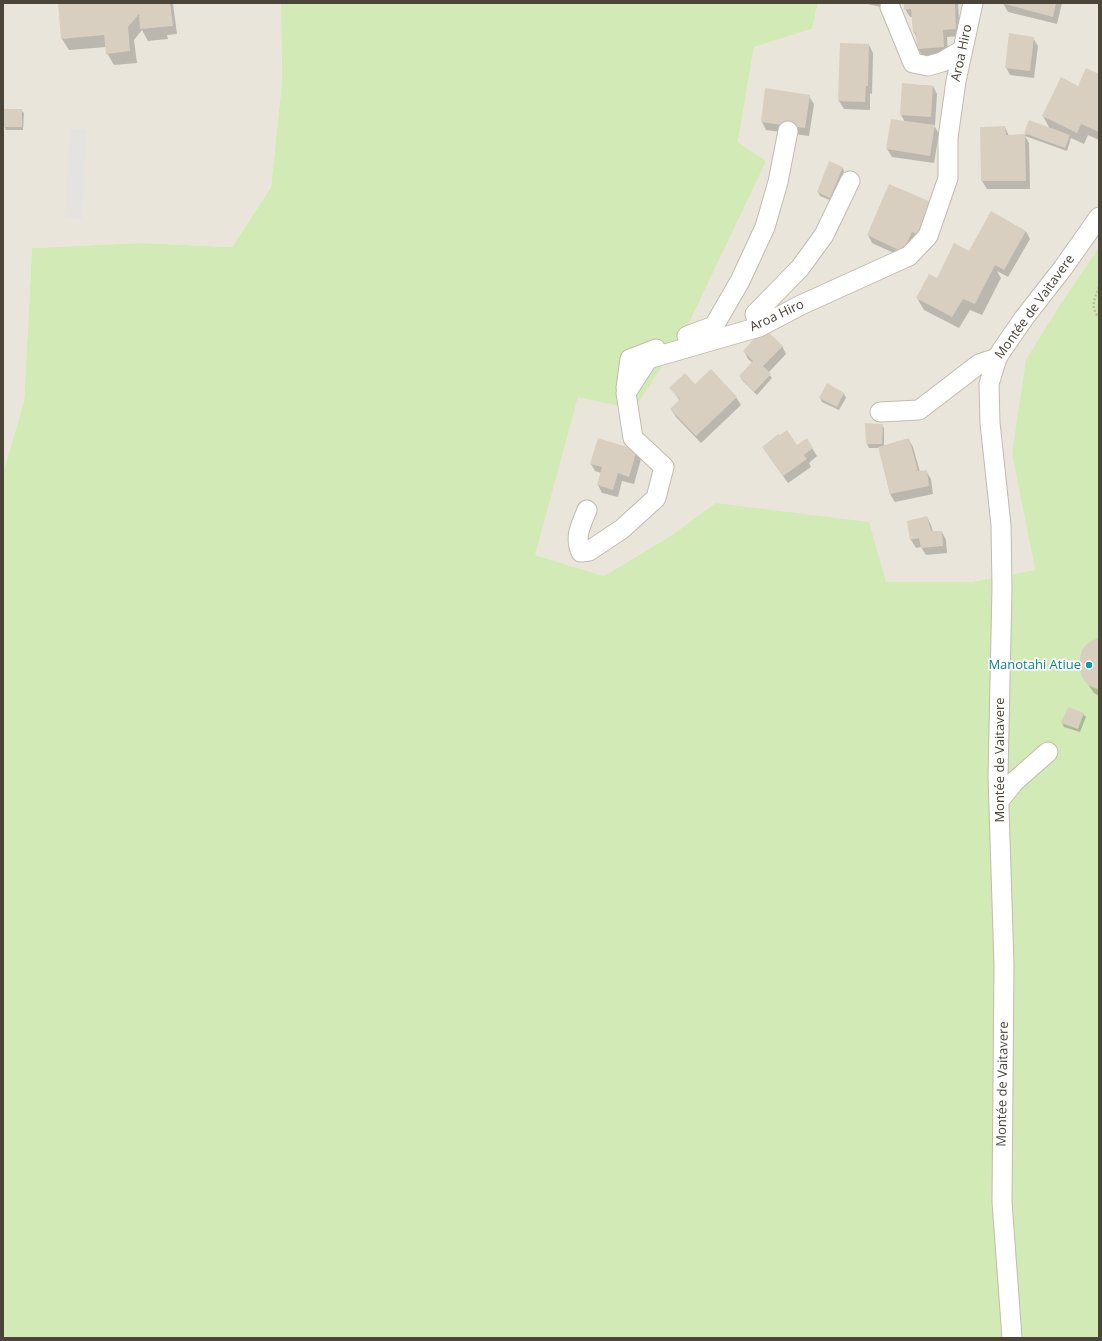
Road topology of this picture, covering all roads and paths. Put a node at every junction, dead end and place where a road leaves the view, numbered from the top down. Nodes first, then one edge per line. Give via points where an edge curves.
1 (972, 3) edge
2 (890, 7) dead end
3 (962, 50) junction
4 (788, 131) dead end
5 (850, 181) dead end
6 (1099, 217) edge
7 (1099, 287) edge
8 (1099, 318) edge
9 (759, 327) junction
10 (997, 358) junction
11 (626, 393) junction
12 (880, 412) dead end
13 (587, 510) dead end
14 (1048, 752) dead end
15 (999, 801) junction
16 (1012, 1338) edge

1 - 3 street, Aroa Hiro
2 - 3 street via 913,63 928,66 942,62
3 - 9 street, Aroa Hiro via 948,138 948,178 928,236 909,256
4 - 11 street via 778,182 765,227 740,281 714,326 630,359
5 - 9 street via 824,235 800,268 755,314
6 - 10 street, Montée de Vaitavere
7 - 8 path via 1093,301 1094,310
9 - 11 street, Aroa Hiro via 648,359
10 - 12 street via 979,364 919,410
10 - 15 street, Montée de Vaitavere via 989,384 990,423 1001,525
11 - 13 street via 633,438 664,467 656,498 622,529 589,551 581,552 578,544 579,531
14 - 15 street via 1015,781
15 - 16 street, Montée de Vaitavere via 1004,965 1002,1202

